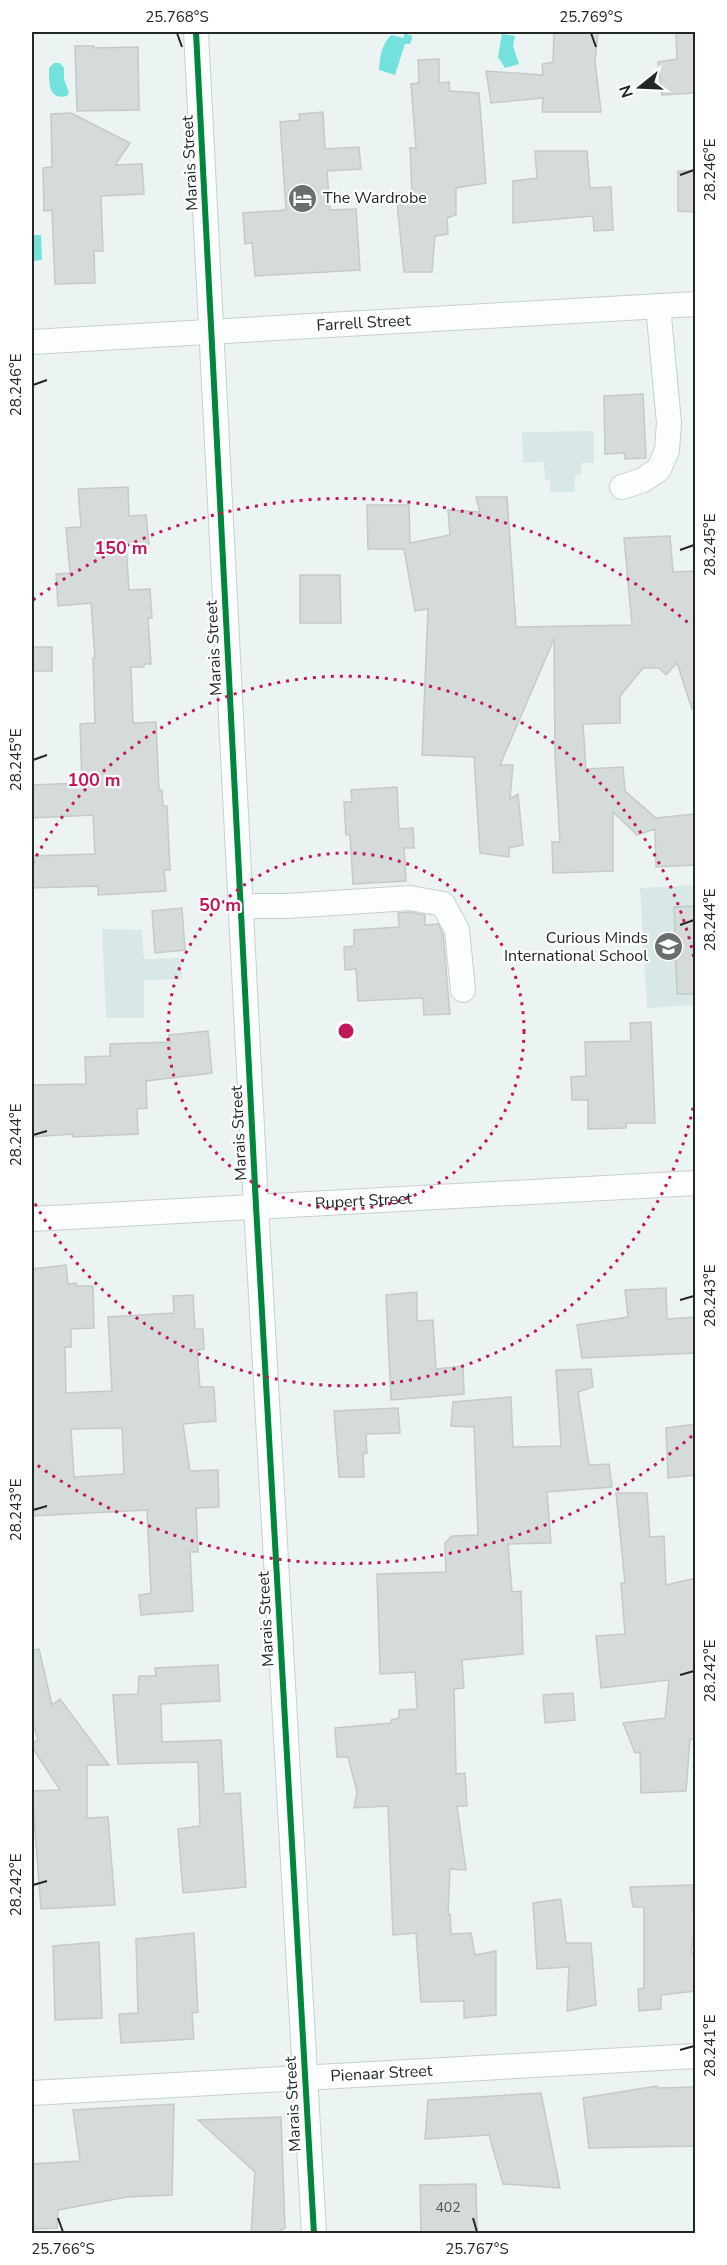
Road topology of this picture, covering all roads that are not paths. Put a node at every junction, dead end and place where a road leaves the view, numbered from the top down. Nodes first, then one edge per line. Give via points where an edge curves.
1 (196, 32) edge
2 (696, 304) edge
3 (658, 306) junction
4 (212, 332) junction
5 (32, 342) edge
6 (622, 487) dead end
7 (241, 906) junction
8 (463, 990) dead end
9 (696, 1183) edge
10 (256, 1206) junction
11 (32, 1219) edge
12 (696, 2056) edge
13 (306, 2078) junction
14 (32, 2092) edge
15 (314, 2234) edge

1 - 4 street, Marais Street
2 - 3 street, Farrell Street
3 - 4 street, Farrell Street
3 - 6 street via 669,423 667,450 659,469
4 - 5 street, Farrell Street
4 - 7 street, Marais Street
7 - 8 street via 410,898 443,904 457,930
7 - 10 street, Marais Street
9 - 10 street, Rupert Street
10 - 11 street, Rupert Street
10 - 13 street, Marais Street
12 - 13 street, Pienaar Street
13 - 14 street, Pienaar Street
13 - 15 street, Marais Street

